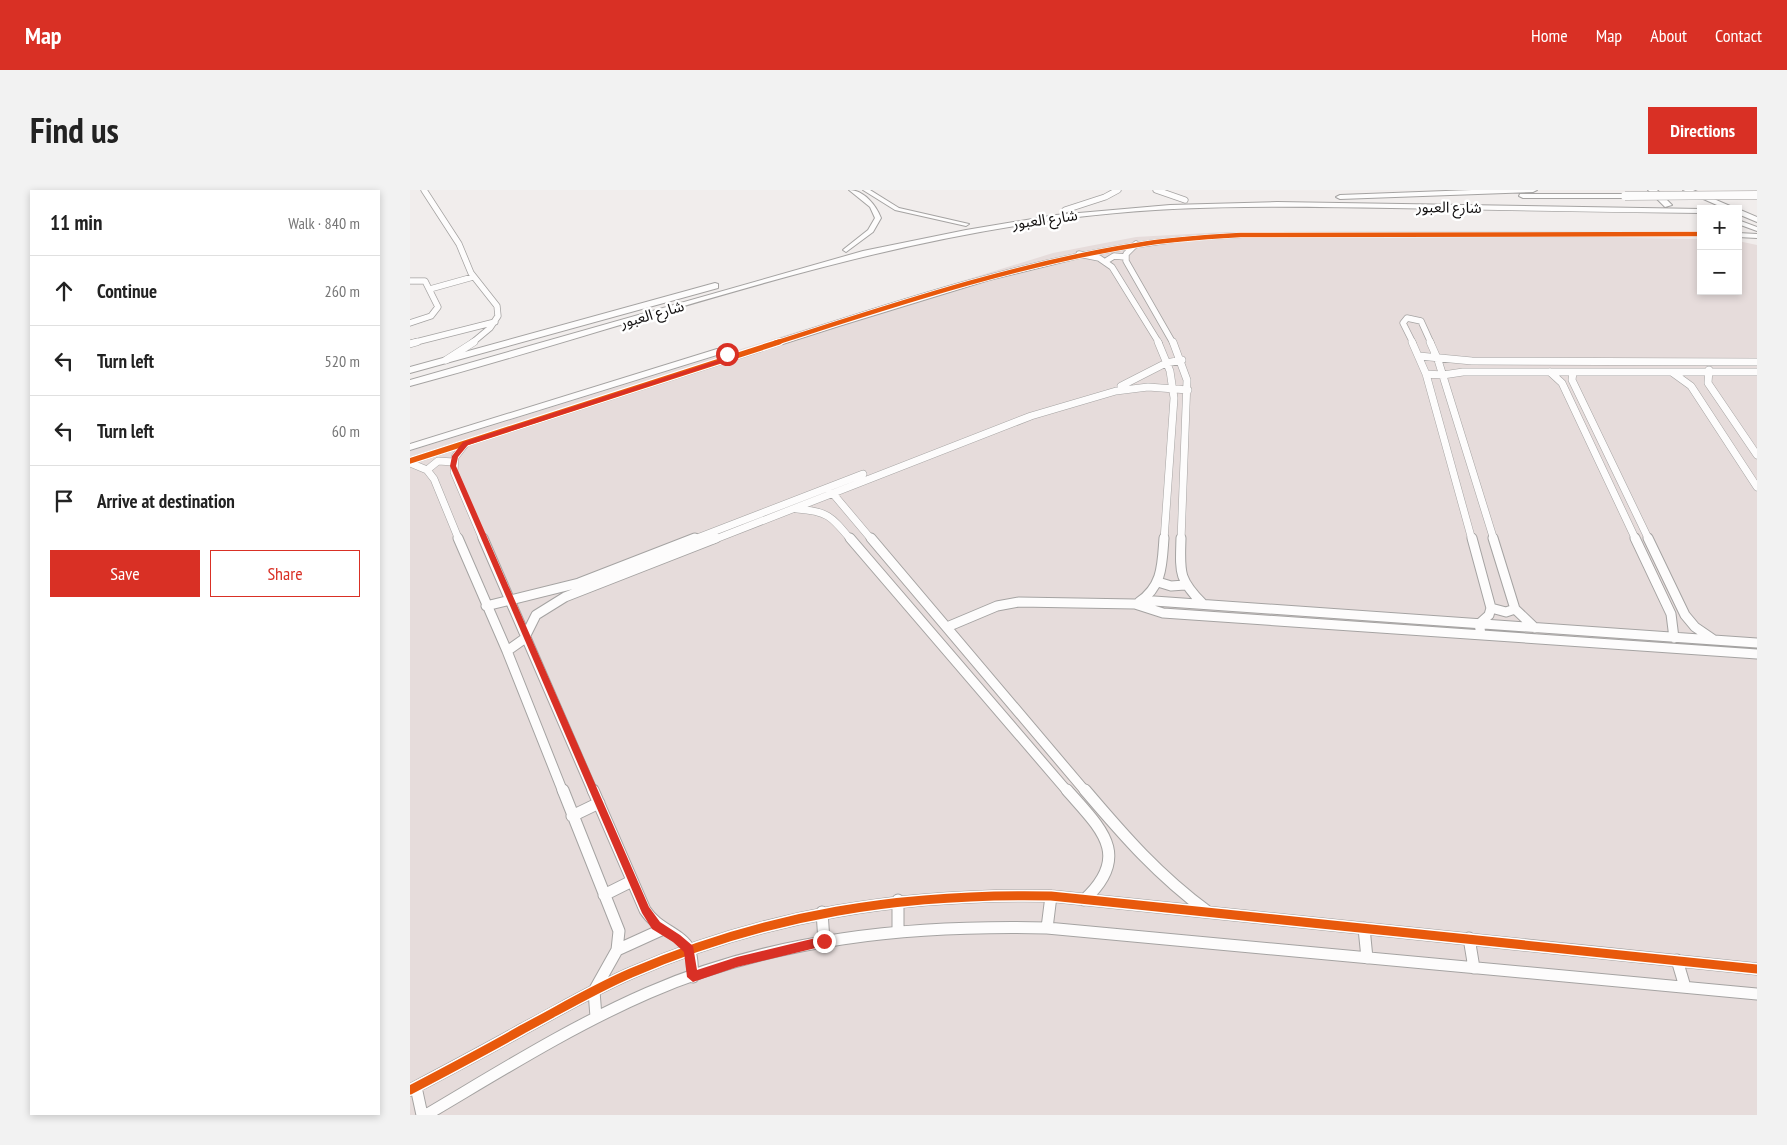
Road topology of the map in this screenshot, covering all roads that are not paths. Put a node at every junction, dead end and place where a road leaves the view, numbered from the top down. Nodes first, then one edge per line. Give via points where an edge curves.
1 (424, 190) edge
2 (852, 190) edge
3 (866, 190) edge
4 (1118, 190) edge
5 (1156, 190) edge
6 (1533, 190) edge
7 (1652, 190) edge
8 (1687, 190) edge
9 (1738, 190) edge
10 (1340, 197) junction
11 (1757, 197) edge
12 (1627, 198) junction
13 (1185, 200) junction
14 (1276, 200) junction
15 (1723, 205) edge
16 (1356, 206) junction
17 (896, 209) junction
18 (1065, 210) junction
19 (1668, 211) junction
20 (1697, 212) edge
21 (878, 215) junction
22 (1742, 217) edge
23 (1742, 218) edge
24 (1757, 220) edge
25 (966, 224) junction
26 (1582, 228) dead end
27 (1624, 228) junction
28 (1697, 228) edge
29 (1757, 229) edge
30 (1631, 234) junction
31 (1697, 234) edge
32 (1742, 235) edge
33 (1757, 236) edge
34 (1136, 244) junction
35 (846, 250) junction
36 (1078, 254) junction
37 (819, 257) dead end
38 (1125, 257) junction
39 (1106, 261) junction
40 (473, 277) junction
41 (410, 281) edge
42 (724, 283) dead end
43 (430, 289) junction
44 (495, 322) junction
45 (410, 323) edge
46 (410, 344) edge
47 (1420, 356) junction
48 (1436, 356) junction
49 (698, 358) junction
50 (728, 359) junction
51 (1182, 360) junction
52 (1457, 360) junction
53 (443, 361) junction
54 (1167, 362) junction
55 (1641, 362) junction
56 (1703, 362) junction
57 (1753, 362) edge
58 (700, 368) junction
59 (410, 370) edge
60 (1757, 370) edge
61 (1463, 372) junction
62 (1550, 372) junction
63 (1648, 372) junction
64 (1670, 372) junction
65 (1711, 372) junction
66 (1426, 374) junction
67 (1443, 375) junction
68 (1572, 376) junction
69 (1560, 380) junction
70 (410, 382) edge
71 (1138, 384) junction
72 (1691, 386) junction
73 (1711, 386) junction
74 (1172, 389) junction
75 (1188, 390) junction
76 (1172, 430) junction
77 (1186, 431) junction
78 (465, 444) junction
79 (410, 447) edge
80 (1757, 455) edge
81 (410, 462) edge
82 (454, 462) junction
83 (1601, 465) junction
84 (1613, 465) junction
85 (1169, 467) junction
86 (1184, 468) junction
87 (427, 470) junction
88 (1757, 487) edge
89 (830, 490) junction
90 (1165, 506) junction
91 (1182, 507) junction
92 (790, 510) junction
93 (592, 582) junction
94 (1158, 582) junction
95 (1185, 585) junction
96 (543, 594) junction
97 (509, 599) junction
98 (1135, 604) junction
99 (1203, 604) junction
100 (551, 605) junction
101 (486, 606) junction
102 (1491, 608) junction
103 (1515, 609) junction
104 (1673, 622) junction
105 (1692, 623) junction
106 (1479, 624) junction
107 (947, 627) junction
108 (1535, 628) junction
109 (527, 634) junction
110 (1481, 634) junction
111 (1674, 638) junction
112 (1714, 640) junction
113 (1757, 643) edge
114 (507, 652) junction
115 (1757, 654) edge
116 (985, 671) junction
117 (971, 678) junction
118 (599, 803) junction
119 (1100, 807) junction
120 (1088, 815) junction
121 (572, 816) junction
122 (632, 881) junction
123 (604, 895) junction
124 (1051, 896) junction
125 (898, 900) junction
126 (1084, 900) junction
127 (822, 912) junction
128 (1208, 912) junction
129 (1046, 928) junction
130 (1364, 928) junction
131 (661, 930) junction
132 (898, 930) junction
133 (1469, 938) junction
134 (824, 941) junction
135 (617, 950) junction
136 (689, 950) junction
137 (1366, 958) junction
138 (1676, 960) junction
139 (1474, 968) junction
140 (1757, 968) edge
141 (693, 977) junction
142 (1686, 987) junction
143 (594, 991) junction
144 (1757, 994) edge
145 (596, 1017) junction
146 (413, 1089) edge
147 (422, 1115) edge
148 (426, 1115) edge

1 - 40 street via 459,244
2 - 21 street
3 - 17 street
4 - 18 street
5 - 13 street
6 - 10 main road, شارع العبور
7 - 19 main road via 1665,200
8 - 15 main road
9 - 11 main road
10 - 12 main road
10 - 14 main road, شارع العبور
11 - 12 main road
12 - 16 main road via 1398,202
13 - 14 main road, شارع العبور
13 - 18 main road, شارع العبور
14 - 16 main road, شارع العبور
14 - 70 main road, شارع العبور via 1102,212 931,238 830,263
16 - 19 main road, شارع العبور
17 - 21 street
17 - 25 street
18 - 25 main road, شارع العبور
19 - 20 main road, شارع العبور
21 - 35 street via 871,231
22 - 24 main road
23 - 29 street
25 - 35 main road, شارع العبور
26 - 27 street
27 - 28 street
27 - 30 street
30 - 31 street
30 - 34 street via 1242,235
32 - 33 street
34 - 36 street
34 - 38 street
35 - 37 main road, شارع العبور
36 - 39 street
36 - 50 street via 1001,274
38 - 39 street via 1114,256
38 - 51 street
39 - 54 street via 1112,266
40 - 43 street
40 - 44 street via 497,306
41 - 43 street via 425,281
42 - 53 main road, شارع العبور
43 - 45 street via 438,304 437,310
44 - 46 street
44 - 53 street via 474,342
47 - 48 street
47 - 48 street via 1402,322 1404,319 1420,321
47 - 66 street
48 - 52 street
48 - 67 street
49 - 50 street via 720,351 727,354
49 - 58 street
49 - 79 street
50 - 58 street
51 - 54 street
51 - 75 street
52 - 55 street
52 - 61 street via 1456,367
53 - 59 main road, شارع العبور
54 - 71 street
54 - 74 street
55 - 56 street
55 - 63 street
56 - 57 street
56 - 65 street
57 - 60 street
58 - 78 street
60 - 65 street
61 - 62 street
61 - 67 street
62 - 68 street
62 - 69 street
63 - 64 street
63 - 68 street
64 - 65 street
64 - 72 street
65 - 73 street via 1707,376
66 - 67 street
66 - 102 street
67 - 103 street
68 - 69 street
68 - 84 street
69 - 83 street
71 - 74 street
71 - 89 street via 957,441
72 - 73 street via 1698,383
72 - 88 street
73 - 80 street
74 - 75 street
74 - 76 street
75 - 77 street
76 - 77 street
76 - 85 street
77 - 86 street
78 - 81 street
78 - 82 street
81 - 87 street
82 - 87 street via 438,462
82 - 97 street via 454,472
83 - 84 street
83 - 104 street
84 - 105 street via 1685,615
85 - 86 street
85 - 90 street
86 - 91 street
87 - 101 street via 434,479
89 - 92 street
89 - 93 street
89 - 107 street
90 - 91 street
90 - 94 street
91 - 95 street via 1180,572
92 - 93 street
92 - 117 street via 809,508 832,516
93 - 96 street
93 - 100 street
94 - 95 street via 1171,586
94 - 98 street via 1148,596
95 - 99 street
96 - 97 street
96 - 100 street via 544,600
97 - 101 street
97 - 109 street
98 - 99 street via 1154,601
98 - 107 street via 1018,602 997,606
98 - 110 street via 1163,613
99 - 106 street
100 - 109 street via 536,616
101 - 114 street
102 - 103 street via 1506,612
102 - 106 street via 1489,615
103 - 108 street
104 - 105 street
104 - 111 street
105 - 112 street
106 - 108 street
106 - 110 street
107 - 116 street
108 - 111 street
109 - 114 street via 520,644
109 - 118 street
110 - 115 street
111 - 112 street
112 - 113 street
114 - 121 street
116 - 117 street
116 - 119 street
117 - 120 street
118 - 121 street
118 - 122 street
119 - 120 street
119 - 128 street via 1156,870
120 - 126 street via 1103,832 1110,856 1103,880
121 - 123 street
122 - 123 street
122 - 131 street via 648,916
123 - 135 street via 619,931
124 - 125 street via 977,894
124 - 126 street
124 - 129 street
125 - 127 street
125 - 132 street
126 - 128 street
127 - 134 street
127 - 136 street
128 - 130 street
129 - 132 street via 997,925
129 - 137 street
130 - 133 street
130 - 137 street
131 - 135 street
131 - 136 street via 677,938
132 - 134 street
133 - 138 street
133 - 139 street
134 - 141 street via 737,962
135 - 143 street
136 - 141 street
136 - 143 street
137 - 139 street
138 - 140 street
138 - 142 street
139 - 142 street
141 - 145 street
142 - 144 street
143 - 145 street
143 - 146 street
145 - 148 street
146 - 147 street

